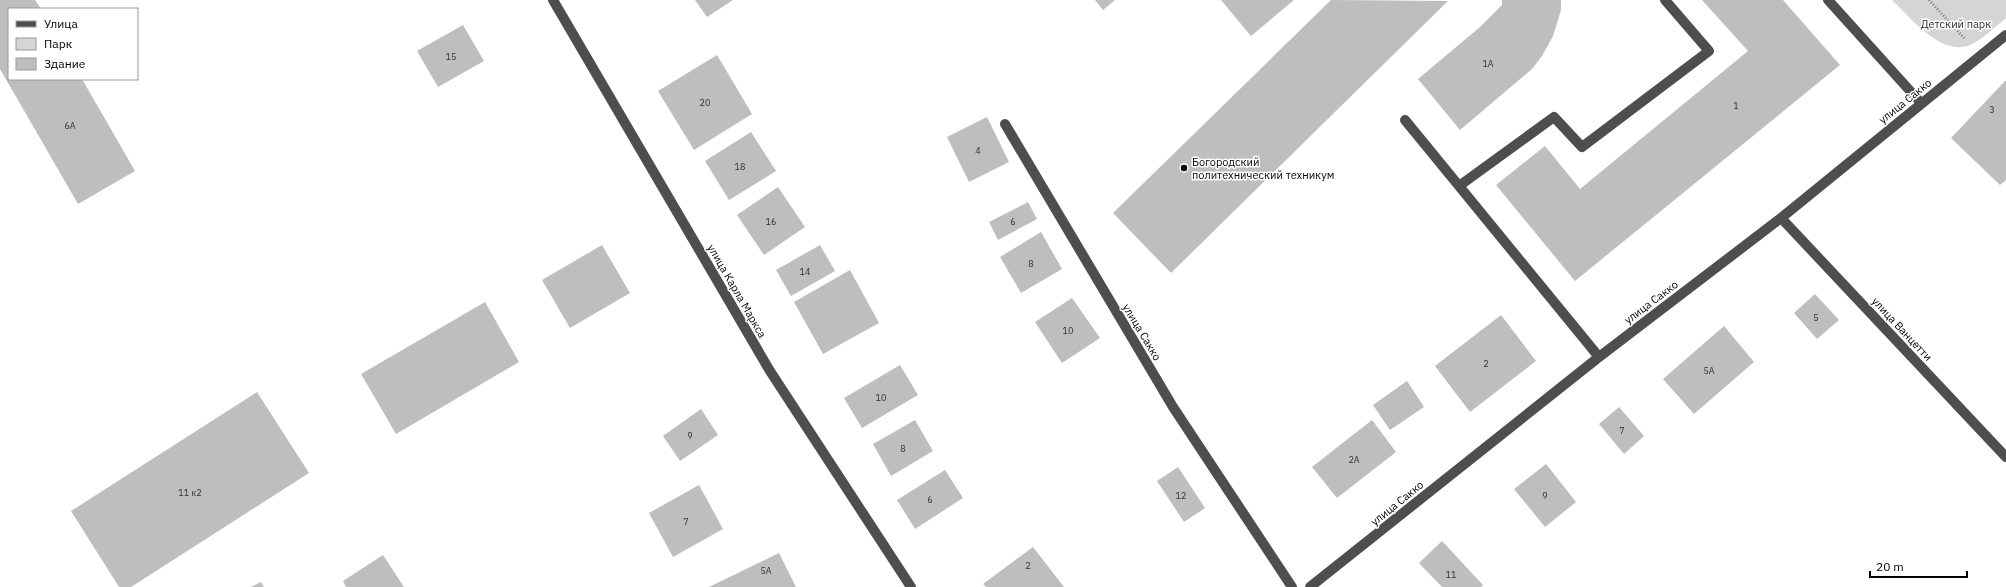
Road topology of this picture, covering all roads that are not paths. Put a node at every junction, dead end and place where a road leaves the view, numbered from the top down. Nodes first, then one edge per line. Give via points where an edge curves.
1 (553, 0) edge
2 (1665, 0) edge
3 (1828, 0) edge
4 (2006, 35) edge
5 (1921, 103) junction
6 (1405, 120) dead end
7 (1005, 124) dead end
8 (1459, 186) junction
9 (1781, 218) junction
10 (1599, 357) junction
11 (2006, 457) edge
12 (911, 587) edge
13 (1292, 587) edge
14 (1310, 587) edge

1 - 12 street, улица Карла Маркса via 770,371
2 - 8 street via 1708,51 1582,147 1554,117
3 - 5 street
4 - 5 street, улица Сакко
5 - 9 street, улица Сакко
6 - 8 street
7 - 13 street, улица Сакко via 1173,407
8 - 10 street
9 - 10 street, улица Сакко
9 - 11 street, улица Ванцетти
10 - 14 street, улица Сакко

